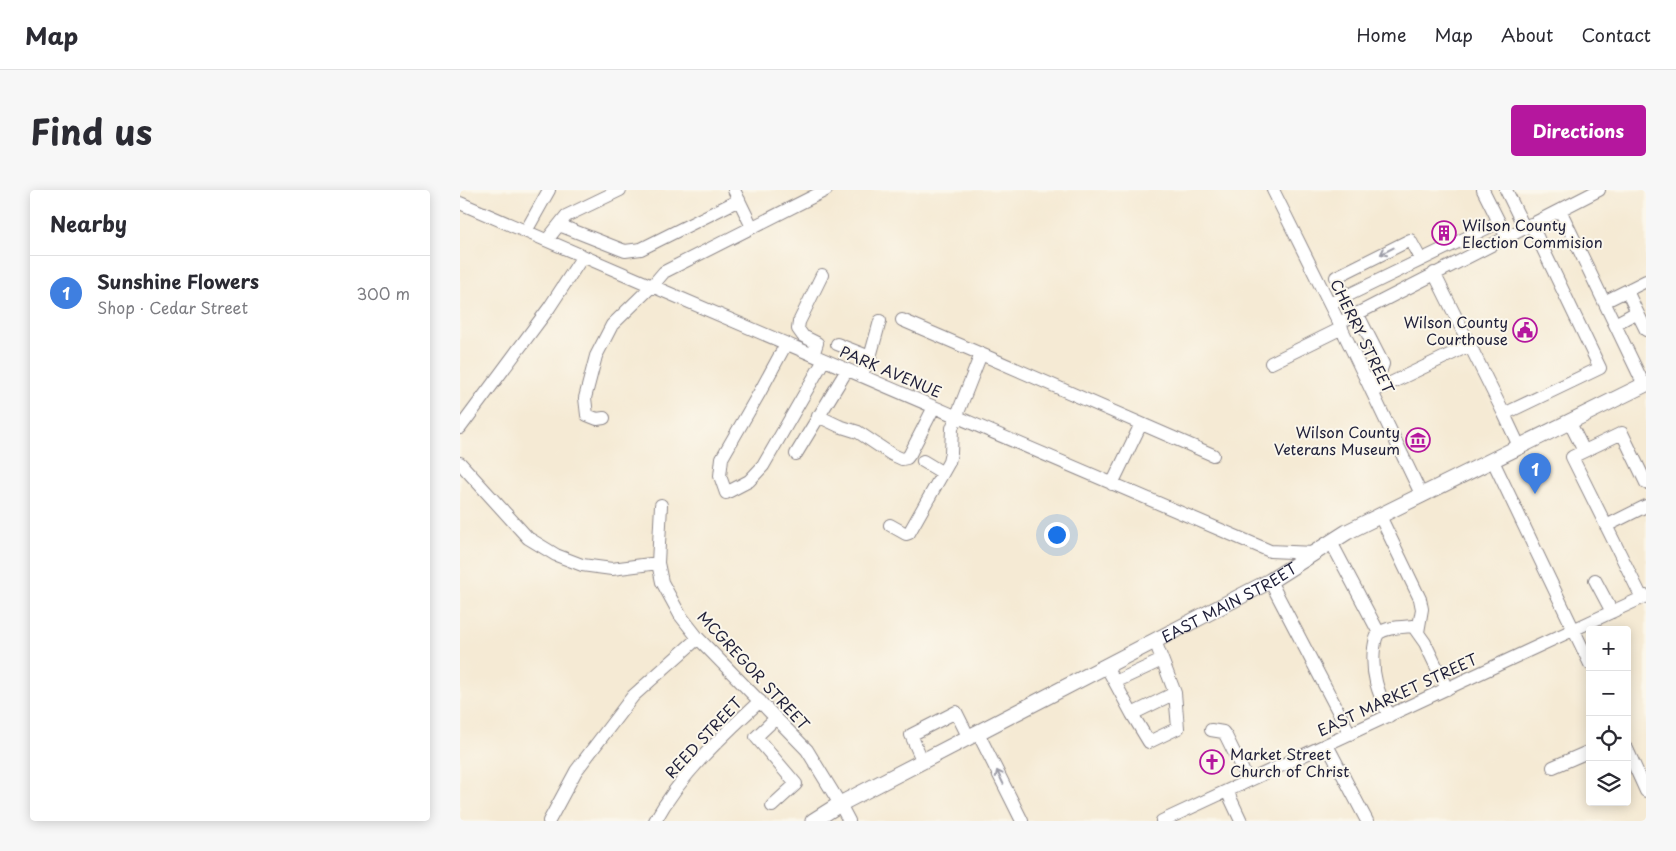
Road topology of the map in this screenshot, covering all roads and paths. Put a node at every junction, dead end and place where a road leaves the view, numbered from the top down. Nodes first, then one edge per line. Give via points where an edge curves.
1 (550, 190) edge
2 (620, 190) edge
3 (826, 190) edge
4 (1273, 190) edge
5 (1483, 190) edge
6 (1506, 190) edge
7 (1596, 191) edge
8 (737, 195) edge
9 (460, 202) edge
10 (1560, 210) junction
11 (1499, 222) junction
12 (559, 226) junction
13 (1528, 226) junction
14 (752, 227) junction
15 (526, 231) junction
16 (1506, 236) junction
17 (547, 240) junction
18 (583, 256) junction
19 (1421, 260) junction
20 (1434, 273) junction
21 (822, 274) dead end
22 (1646, 282) edge
23 (652, 286) junction
24 (1627, 291) junction
25 (1345, 297) junction
26 (1604, 302) junction
27 (1330, 304) junction
28 (1637, 312) junction
29 (1357, 313) junction
30 (902, 320) dead end
31 (880, 321) dead end
32 (1615, 324) junction
33 (1340, 325) junction
34 (1646, 330) edge
35 (786, 344) junction
36 (837, 344) dead end
37 (1470, 344) junction
38 (981, 354) junction
39 (870, 357) junction
40 (818, 358) junction
41 (1271, 363) dead end
42 (846, 370) junction
43 (861, 376) junction
44 (1645, 385) edge
45 (1369, 387) junction
46 (934, 407) junction
47 (1504, 414) junction
48 (818, 416) junction
49 (955, 416) junction
50 (604, 418) dead end
51 (1570, 423) junction
52 (1141, 424) junction
53 (460, 428) edge
54 (1520, 448) junction
55 (1584, 451) junction
56 (796, 454) dead end
57 (1213, 455) dead end
58 (923, 461) dead end
59 (1493, 461) junction
60 (460, 463) edge
61 (943, 473) junction
62 (1646, 483) edge
63 (1112, 484) junction
64 (1422, 496) junction
65 (661, 505) dead end
66 (1646, 506) edge
67 (1380, 516) junction
68 (890, 524) dead end
69 (1606, 526) junction
70 (1331, 542) junction
71 (1312, 554) junction
72 (658, 563) junction
73 (1595, 580) dead end
74 (1270, 581) junction
75 (1644, 597) edge
76 (1612, 612) junction
77 (1574, 630) junction
78 (1418, 632) junction
79 (1379, 633) junction
80 (698, 638) junction
81 (1155, 641) junction
82 (1586, 656) edge
83 (1162, 660) junction
84 (1106, 666) junction
85 (1115, 682) junction
86 (1447, 689) junction
87 (1175, 693) junction
88 (760, 701) junction
89 (1132, 714) junction
90 (1389, 716) junction
91 (776, 718) junction
92 (1211, 730) dead end
93 (1350, 734) junction
94 (973, 735) junction
95 (1328, 744) junction
96 (1586, 753) edge
97 (1631, 757) edge
98 (922, 762) junction
99 (1553, 767) dead end
100 (1248, 781) junction
101 (1645, 785) edge
102 (1226, 791) junction
103 (840, 804) junction
104 (772, 806) dead end
105 (549, 821) edge
106 (654, 821) edge
107 (813, 821) edge
108 (849, 821) edge
109 (1022, 821) edge
110 (1162, 821) edge
111 (1241, 821) edge
112 (1367, 821) edge

1 - 15 street
2 - 12 street via 566,216
3 - 14 street
4 - 27 street, CHERRY STREET
5 - 11 street
6 - 13 street
7 - 10 street
8 - 12 street via 641,249 625,251
8 - 14 street
9 - 15 street, PARK AVENUE
10 - 13 street
10 - 26 street
11 - 16 street
11 - 19 street
12 - 17 street
13 - 16 street
13 - 47 street via 1600,368
14 - 23 street via 664,272
15 - 17 street, PARK AVENUE
16 - 20 street
17 - 18 street, PARK AVENUE
18 - 23 street, PARK AVENUE
18 - 53 street via 549,308
19 - 25 street
19 -> 25 street via 1410,240 1336,277
20 - 29 street
20 - 37 street
21 - 40 street via 798,330 817,343
22 - 24 street
23 - 35 street, PARK AVENUE
23 - 50 street via 612,325 596,356 585,398 586,406 588,415
24 - 26 street
24 - 28 street
25 - 27 street
26 - 32 street
27 - 33 street, CHERRY STREET
28 - 32 street
28 - 34 street
29 - 33 street
29 - 45 street via 1383,364
30 - 38 street
31 - 39 street
32 - 44 street
33 - 41 street
33 - 45 street, CHERRY STREET
35 - 40 street, PARK AVENUE
35 - 40 street via 722,458 720,476 726,493 749,481 763,466
36 - 39 street
37 - 45 street
37 - 47 street
38 - 49 street
38 - 52 street
39 - 43 street
40 - 42 street, PARK AVENUE
42 - 43 street, PARK AVENUE
42 - 48 street
43 - 46 street, PARK AVENUE
44 - 51 main road, EAST MAIN STREET
45 - 64 street, CHERRY STREET
46 - 48 street via 910,454 902,459 858,432
46 - 49 street, PARK AVENUE
47 - 54 street
48 - 56 street
49 - 61 street via 951,454
49 - 63 street, PARK AVENUE
51 - 54 main road, EAST MAIN STREET
51 - 55 street
52 - 57 street
52 - 63 street
54 - 59 main road, EAST MAIN STREET
55 - 62 street via 1622,433
55 - 69 street via 1572,457
58 - 61 street
59 - 64 main road, EAST MAIN STREET
59 - 77 street
60 - 72 street via 528,538 556,555 582,565 612,569
61 - 68 street via 909,533
63 - 71 street, PARK AVENUE via 1270,552
64 - 67 main road, EAST MAIN STREET
65 - 72 street, MCGREGOR STREET
66 - 69 street
67 - 70 main road, EAST MAIN STREET
67 - 78 street via 1420,599 1422,610
69 - 75 street
70 - 71 main road, EAST MAIN STREET
70 - 79 street
71 - 74 main road, EAST MAIN STREET
72 - 80 street, MCGREGOR STREET via 662,582
73 - 76 street
74 - 81 main road, EAST MAIN STREET
74 - 93 street
75 - 76 street, EAST MARKET STREET
76 - 77 street, EAST MARKET STREET
77 - 82 street
77 - 86 street, EAST MARKET STREET
78 - 79 street via 1414,626
78 - 86 street
79 - 90 street via 1372,664
80 - 88 street, MCGREGOR STREET
80 - 105 street via 632,696 576,771
81 - 83 street
81 - 84 main road, EAST MAIN STREET
83 - 85 street
83 - 87 street
84 - 85 street
84 - 94 main road, EAST MAIN STREET
85 - 89 street
86 - 90 street, EAST MARKET STREET
87 - 89 street
87 - 89 street via 1178,728 1149,742
88 - 91 street, MCGREGOR STREET
88 - 106 street, REED STREET via 710,748 666,801
90 - 93 street, EAST MARKET STREET
91 - 103 street, MCGREGOR STREET via 807,750
91 - 104 street via 756,737 796,784
92 - 100 street via 1218,730 1226,736
93 - 95 street, EAST MARKET STREET
94 - 98 main road, EAST MAIN STREET
94 - 98 street via 956,712 911,735
109 -> 94 street
95 - 100 street, EAST MARKET STREET
95 - 112 street
96 - 99 street
97 - 101 street
98 - 103 main road, EAST MAIN STREET
100 - 102 street, EAST MARKET STREET
102 - 110 street, EAST MARKET STREET
102 - 111 street
103 - 107 main road, EAST MAIN STREET
103 - 108 street, MCGREGOR STREET

